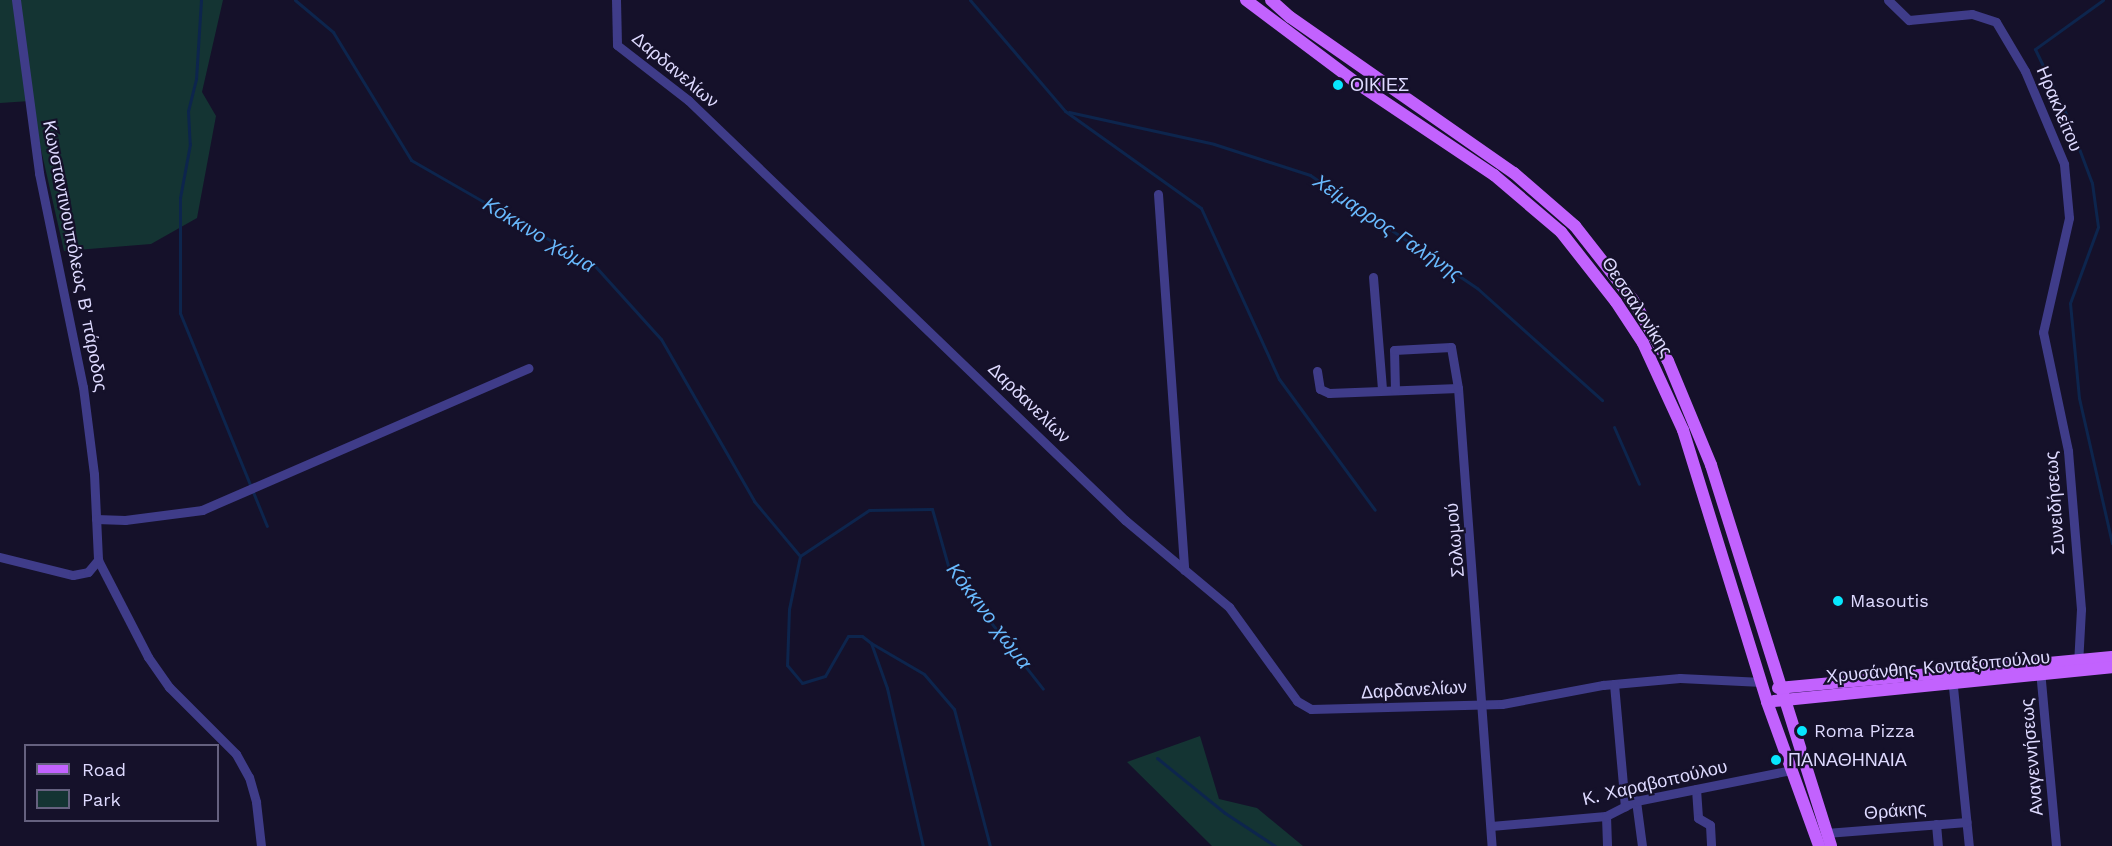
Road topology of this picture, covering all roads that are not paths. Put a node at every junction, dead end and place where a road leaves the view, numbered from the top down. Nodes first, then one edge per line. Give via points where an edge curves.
1 (16, 0) edge
2 (616, 0) edge
3 (1246, 0) edge
4 (1270, 0) edge
5 (1888, 0) edge
6 (1158, 194) dead end
7 (1373, 277) dead end
8 (2043, 332) joint
9 (528, 368) dead end
10 (1317, 371) dead end
11 (1458, 388) junction
12 (1383, 390) junction
13 (1395, 390) junction
14 (96, 519) junction
15 (0, 557) edge
16 (98, 560) junction
17 (1184, 570) junction
18 (2112, 657) edge
19 (2078, 666) junction
20 (2112, 667) edge
21 (2040, 670) junction
22 (1952, 678) junction
23 (1762, 682) junction
24 (1614, 684) junction
25 (1779, 689) junction
26 (1767, 702) junction
27 (1483, 704) junction
28 (1791, 770) junction
29 (1696, 789) junction
30 (1636, 801) junction
31 (1625, 807) junction
32 (1605, 816) junction
33 (1967, 822) junction
34 (1936, 824) junction
35 (1491, 826) junction
36 (1826, 833) junction
37 (261, 846) edge
38 (1492, 846) edge
39 (1607, 846) edge
40 (1642, 846) edge
41 (1711, 846) edge
42 (1819, 846) edge
43 (1831, 846) edge
44 (1938, 846) edge
45 (1969, 846) edge
46 (2056, 846) edge

1 - 14 street, Κωνσταντινουπόλεως Β' πάροδος via 39,173 83,387
2 - 17 street, Δαρδανελίων via 617,45 696,107 1125,520
3 - 23 main road, Θεσσαλονίκης via 1359,84 1494,175 1560,232 1597,276 1643,343 1668,392 1693,458
4 - 25 main road, Θεσσαλονίκης via 1290,18 1514,173 1575,226 1633,300 1657,339 1696,426 1752,590
5 - 8 street, Ηρακλείτου via 1909,20 1986,16 1996,22 2025,71 2064,165 2069,218
6 - 17 street
7 - 12 street
8 - 19 street, Συνειδήσεως via 2068,451 2082,609
9 - 14 street via 202,510 125,520
10 - 12 street via 1320,389 1329,393
11 - 13 street
11 - 13 street, Σολωμού via 1454,348 1429,348 1394,350
11 - 27 street, Σολωμού
12 - 13 street
14 - 16 street, Κωνσταντινουπόλεως Β' πάροδος
15 - 16 street via 73,575 88,572
16 - 37 street via 148,657 169,687 236,754 245,769 256,802
17 - 27 street, Δαρδανελίων via 1229,607 1292,695 1311,709
18 - 19 main road, Χρυσάνθης Κονταξοπούλου
19 - 20 main road, Χρυσάνθης Κονταξοπούλου
19 - 21 main road, Χρυσάνθης Κονταξοπούλου
21 - 22 main road, Χρυσάνθης Κονταξοπούλου
21 - 46 street, Αναγεννήσεως
22 - 25 main road, Χρυσάνθης Κονταξοπούλου
22 - 33 street
23 - 24 street via 1691,678
23 - 25 main road
23 - 26 main road, Θεσσαλονίκης
24 - 27 street via 1525,702
24 - 31 street
25 - 26 main road, Χρυσάνθης Κονταξοπούλου
25 - 36 main road, Θεσσαλονίκης
26 - 28 main road, Θεσσαλονίκης
27 - 35 street, Σολωμού
28 - 29 street, Κ. Χαραβοπούλου
28 - 42 main road, Θεσσαλονίκης
29 - 30 street, Κ. Χαραβοπούλου
29 - 41 street via 1698,818 1710,825
30 - 31 street, Κ. Χαραβοπούλου
30 - 40 street
31 - 32 street, Κ. Χαραβοπούλου
32 - 35 street, Κ. Χαραβοπούλου
32 - 39 street
33 - 34 street, Θράκης
33 - 45 street
34 - 36 street, Θράκης
34 - 44 street
35 - 38 street, Σολωμού
36 - 43 main road, Θεσσαλονίκης

